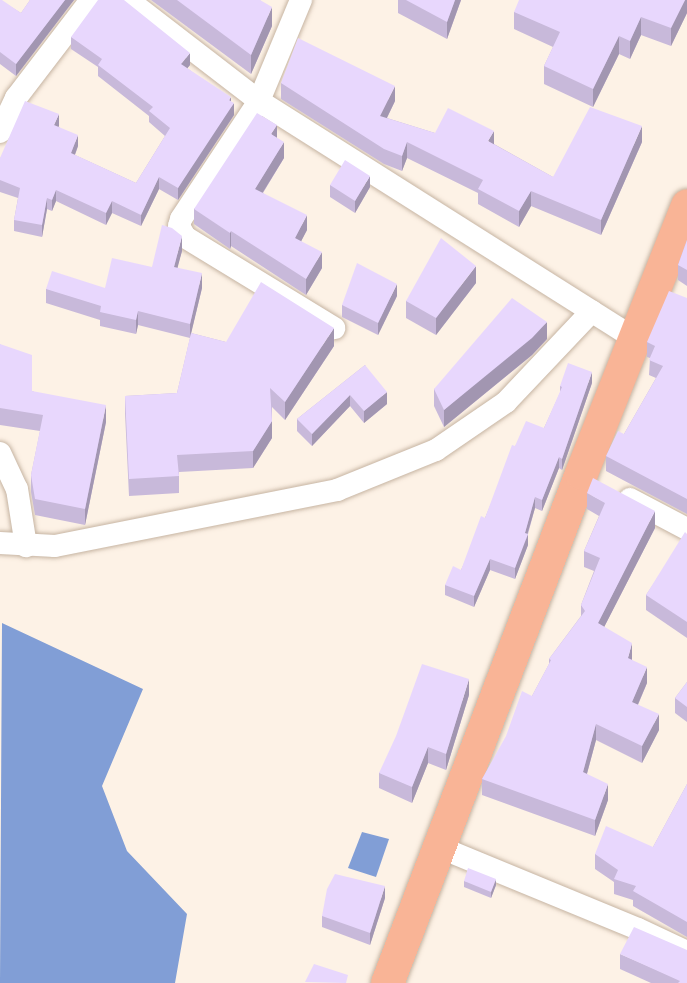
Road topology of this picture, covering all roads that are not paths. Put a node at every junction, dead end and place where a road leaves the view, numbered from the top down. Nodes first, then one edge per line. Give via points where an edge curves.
1 (91, 0) edge
2 (129, 0) edge
3 (302, 0) edge
4 (259, 100) junction
5 (0, 132) edge
6 (687, 205) edge
7 (592, 311) junction
8 (334, 328) edge
9 (634, 338) junction
10 (0, 453) edge
11 (599, 482) junction
12 (687, 529) edge
13 (0, 543) edge
14 (26, 546) junction
15 (439, 847) junction
16 (687, 952) edge
17 (387, 983) edge

1 - 5 street via 16,98
2 - 4 street
3 - 4 street
4 - 7 street
4 - 8 street via 181,219 181,232
6 - 9 highway via 666,289
7 - 9 street
7 - 14 street via 506,402 436,450 337,489 55,546
9 - 11 highway
10 - 14 street via 17,489
11 - 12 street
11 - 15 highway
13 - 14 street
15 - 16 street
15 - 17 highway

